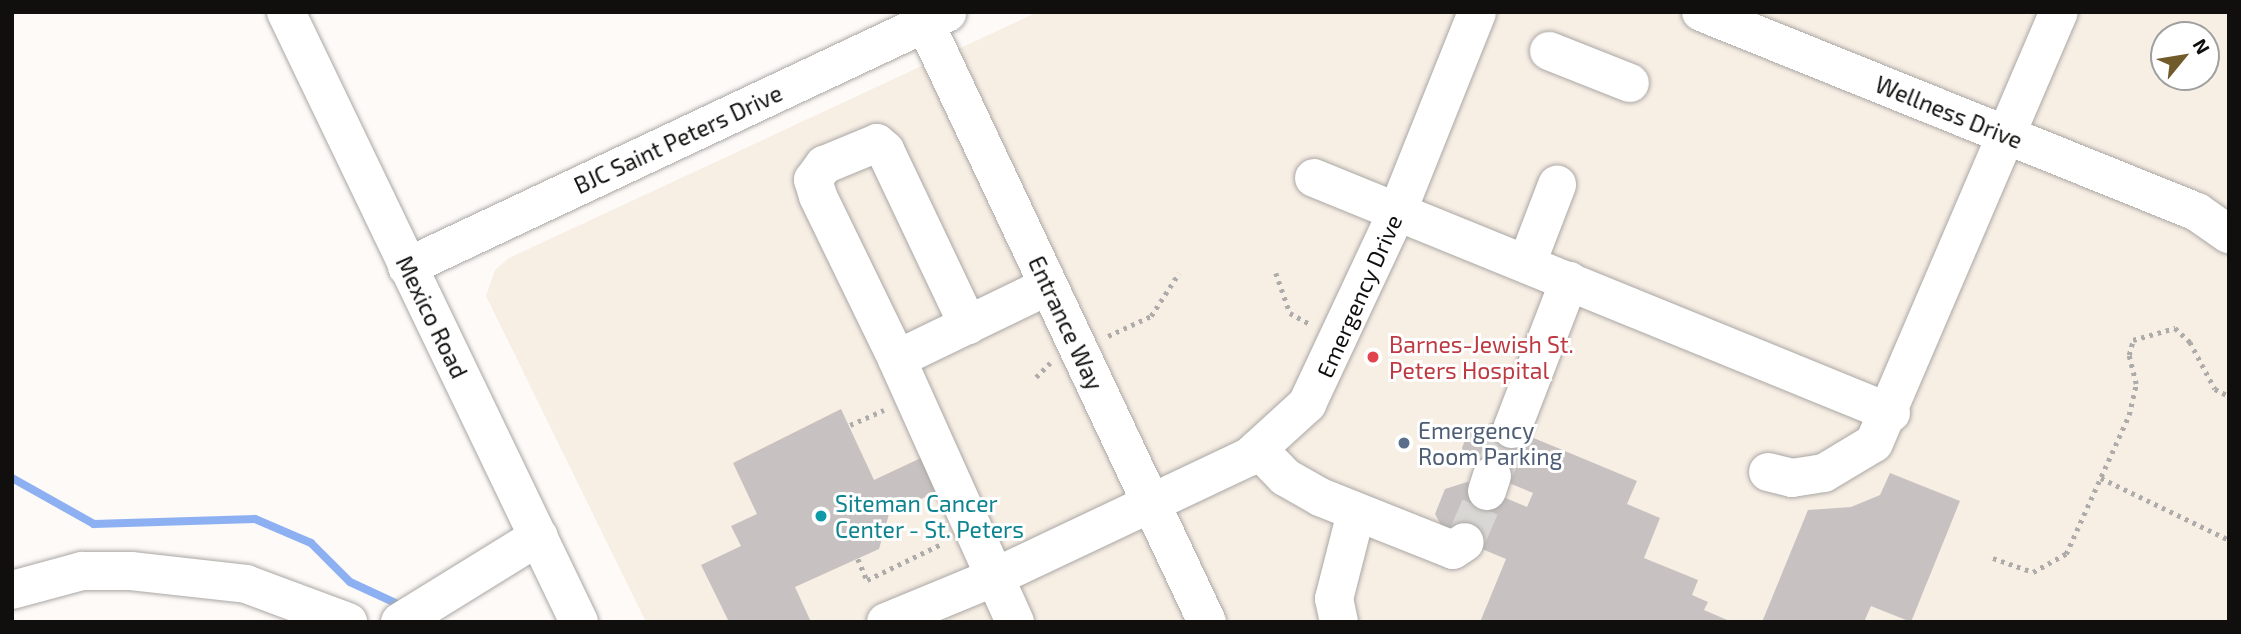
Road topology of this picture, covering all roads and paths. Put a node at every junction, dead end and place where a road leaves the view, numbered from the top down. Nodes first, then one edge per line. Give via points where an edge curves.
1 (286, 12) edge
2 (1477, 12) edge
3 (1701, 12) edge
4 (2059, 12) edge
5 (937, 18) edge
6 (1549, 51) dead end
7 (1630, 83) dead end
8 (2003, 134) junction
9 (1314, 178) dead end
10 (1558, 185) dead end
11 (1398, 210) junction
12 (2213, 212) edge
13 (2229, 234) edge
14 (1527, 263) junction
15 (407, 267) junction
16 (1179, 274) dead end
17 (1276, 274) dead end
18 (1569, 281) junction
19 (1048, 286) junction
20 (968, 325) junction
21 (1315, 326) dead end
22 (1098, 341) dead end
23 (897, 359) junction
24 (1055, 361) dead end
25 (1036, 377) dead end
26 (2229, 396) edge
27 (890, 409) dead end
28 (1891, 413) junction
29 (850, 425) dead end
30 (1512, 429) tunnel mouth
31 (1258, 449) junction
32 (1768, 472) dead end
33 (2101, 478) junction
34 (1152, 506) junction
35 (1356, 513) junction
36 (539, 536) junction
37 (2229, 540) edge
38 (1465, 542) dead end
39 (941, 544) dead end
40 (1993, 558) dead end
41 (858, 559) dead end
42 (995, 577) junction
43 (12, 590) edge
44 (348, 622) edge
45 (400, 622) edge
46 (579, 622) edge
47 (886, 622) edge
48 (1016, 622) edge
49 (1207, 622) edge
50 (1339, 622) edge

1 - 15 street, Mexico Road
2 - 11 street, Emergency Drive
3 - 8 street, Wellness Drive
4 - 8 street
5 - 15 street, BJC Saint Peters Drive
5 - 19 street, Entrance Way
6 - 7 street
8 - 12 street, Wellness Drive
8 - 28 street
9 - 11 street
10 - 14 street
11 - 14 street
11 - 31 street, Emergency Drive via 1321,381 1307,404
12 - 13 street, Wellness Drive
14 - 18 street
15 - 36 street, Mexico Road
16 - 22 path via 1151,316
17 - 21 path via 1290,313
18 - 28 street
18 - 30 street
19 - 20 street
19 - 34 street, Entrance Way
20 - 23 street
20 - 23 street via 885,150 877,143 824,165 813,180 818,196
23 - 42 street
24 - 25 path
26 - 33 path via 2215,389 2190,342 2175,328 2133,340 2129,355 2135,396
27 - 29 path
28 - 32 street via 1874,443 1853,459 1792,478
31 - 34 street, Emergency Drive
31 - 35 street via 1285,477
33 - 37 path
33 - 40 path via 2074,540 2056,562 2027,573
34 - 42 street, Emergency Drive
34 - 49 street, Entrance Way
35 - 38 street via 1453,550
35 - 50 street via 1334,599
36 - 45 street
36 - 46 street, Mexico Road
39 - 41 path via 867,580
42 - 47 street, Emergency Drive
42 - 48 street
43 - 44 street via 82,571 131,570 246,584

